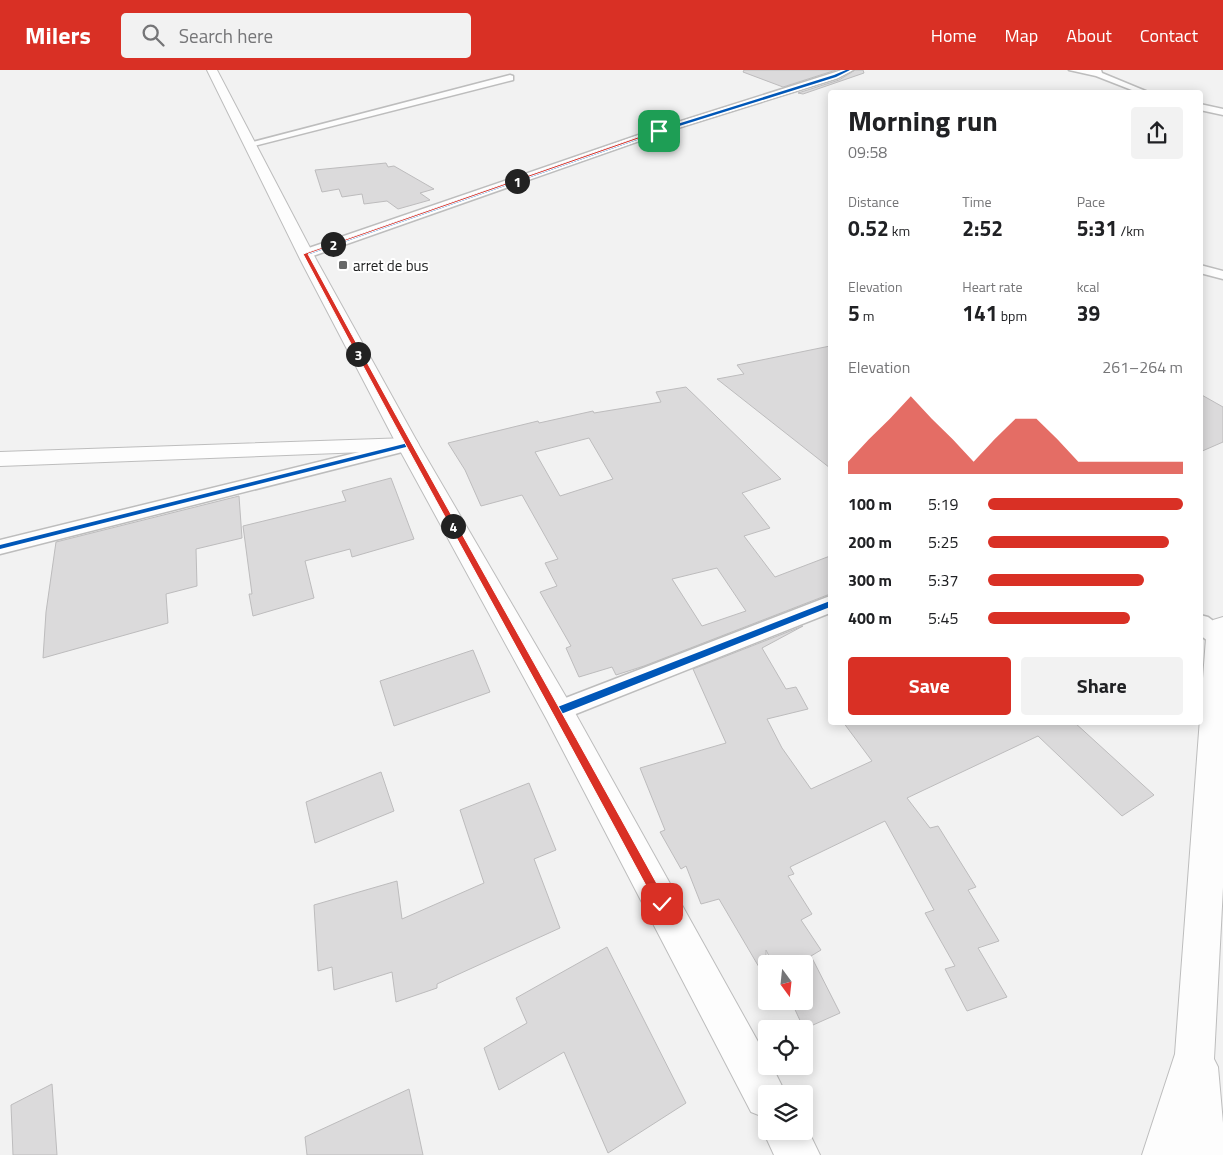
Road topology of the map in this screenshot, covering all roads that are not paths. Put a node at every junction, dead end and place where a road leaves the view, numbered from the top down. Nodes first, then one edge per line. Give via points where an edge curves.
1 (212, 70) edge
2 (822, 70) edge
3 (849, 70) edge
4 (1073, 70) edge
5 (1098, 72) edge
6 (836, 76) junction
7 (510, 78) dead end
8 (797, 78) dead end
9 (813, 83) junction
10 (1138, 90) edge
11 (442, 95) junction
12 (460, 102) dead end
13 (1203, 108) edge
14 (1223, 112) edge
15 (250, 144) junction
16 (305, 254) junction
17 (1203, 270) edge
18 (1223, 275) edge
19 (408, 446) junction
20 (0, 459) edge
21 (0, 547) edge
22 (828, 605) edge
23 (1214, 629) edge
24 (558, 711) junction
25 (1195, 1054) junction
26 (760, 1085) edge
27 (790, 1140) edge
28 (798, 1155) edge
29 (1164, 1155) edge
30 (1204, 1155) edge

1 - 15 main road
2 - 6 street
3 - 6 street
4 - 5 street
5 - 10 street via 1111,81
6 - 9 street
7 - 11 street
8 - 9 street
9 - 16 street via 659,131
11 - 12 street
11 - 15 street
13 - 14 street
15 - 16 main road
16 - 19 main road
17 - 18 street
19 - 20 main road
19 - 21 street
19 - 24 main road
22 - 24 street
23 - 25 main road
24 - 26 main road
25 - 29 main road
25 - 30 main road
27 - 28 main road

